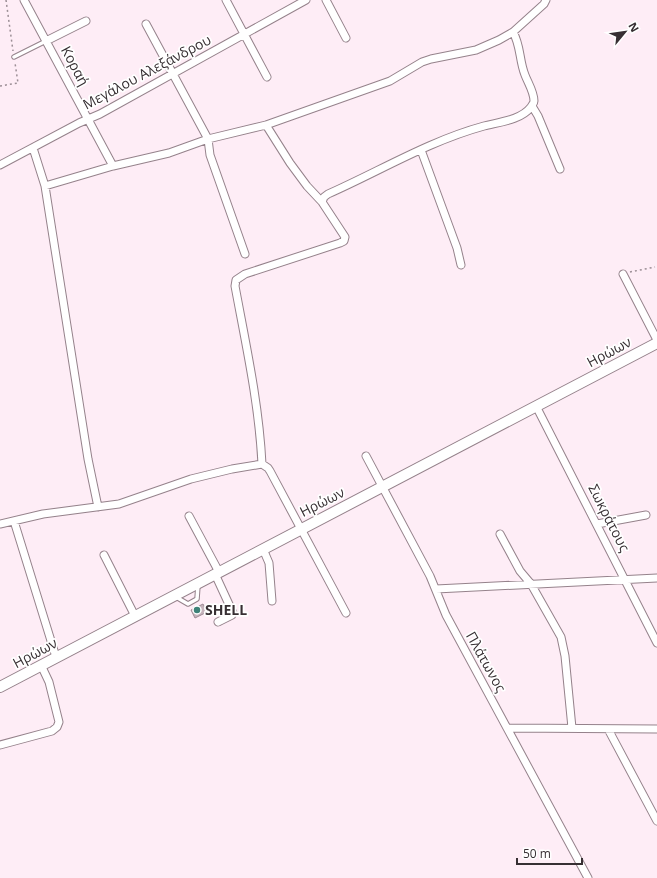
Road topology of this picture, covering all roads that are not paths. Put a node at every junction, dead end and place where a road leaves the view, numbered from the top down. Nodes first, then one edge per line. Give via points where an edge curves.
1 (24, 0) edge
2 (226, 0) edge
3 (306, 0) edge
4 (326, 0) edge
5 (546, 0) edge
6 (86, 21) dead end
7 (146, 24) dead end
8 (513, 32) junction
9 (244, 34) junction
10 (346, 38) dead end
11 (46, 41) junction
12 (14, 57) road end
13 (173, 73) junction
14 (267, 77) dead end
15 (532, 106) junction
16 (88, 119) junction
17 (266, 125) junction
18 (208, 139) junction
19 (33, 148) junction
20 (421, 150) junction
21 (0, 165) edge
22 (113, 166) junction
23 (560, 169) dead end
24 (45, 186) junction
25 (322, 202) junction
26 (245, 254) dead end
27 (461, 265) dead end
28 (623, 274) road end
29 (657, 341) edge
30 (536, 406) junction
31 (366, 456) dead end
32 (262, 464) junction
33 (382, 487) junction
34 (98, 507) junction
35 (646, 515) dead end
36 (189, 516) dead end
37 (14, 521) junction
38 (0, 524) edge
39 (597, 524) junction
40 (302, 528) junction
41 (500, 534) dead end
42 (262, 550) junction
43 (104, 555) dead end
44 (217, 573) junction
45 (657, 578) edge
46 (625, 579) junction
47 (532, 584) junction
48 (436, 589) junction
49 (272, 602) dead end
50 (346, 614) dead end
51 (135, 616) junction
52 (218, 622) dead end
53 (657, 643) edge
54 (56, 657) junction
55 (41, 665) junction
56 (0, 687) edge
57 (507, 728) junction
58 (572, 728) junction
59 (608, 729) junction
60 (657, 729) edge
61 (0, 745) edge
62 (657, 821) edge
63 (588, 878) edge

1 - 11 street, Κοραή
2 - 9 street
3 - 9 street, Μεγάλου Αλεξάνδρου
4 - 10 street
5 - 8 street
6 - 11 street
7 - 13 street
8 - 15 street via 518,41 522,66 533,96
8 - 17 street via 476,50 422,62 390,81
9 - 13 street, Μεγάλου Αλεξάνδρου
9 - 14 street
11 - 12 lane
11 - 16 street, Κοραή
13 - 16 street, Μεγάλου Αλεξάνδρου
13 - 18 street
15 - 20 street via 515,118 464,132
15 - 23 street
16 - 19 street, Μεγάλου Αλεξάνδρου
16 - 22 street, Κοραή
17 - 18 street
17 - 25 street via 290,163
18 - 22 street via 169,153
18 - 26 street via 210,155
19 - 21 street, Μεγάλου Αλεξάνδρου
19 - 24 street
20 - 25 street via 328,194
20 - 27 street
22 - 24 street
24 - 34 street via 88,459
25 - 32 street via 345,237 344,241 245,274 236,280 253,384
28 - 29 street
29 - 30 street, Ηρώων
30 - 33 street, Ηρώων
30 - 39 street, Σωκράτους
31 - 33 street, Πλάτωνος
32 - 34 street via 211,474 119,504
32 - 40 street via 270,471
33 - 40 street, Ηρώων
33 - 48 street, Πλάτωνος
34 - 37 street via 43,514
35 - 39 street
36 - 44 street
37 - 38 street
37 - 54 street
39 - 46 street, Σωκράτους
40 - 42 street, Ηρώων
40 - 50 street
41 - 47 street via 520,570
42 - 44 street, Ηρώων
42 - 49 street via 269,563
43 - 51 street
44 - 51 street, Ηρώων
44 - 52 street via 234,613
45 - 46 street
46 - 47 street
46 - 53 street, Σωκράτους
47 - 48 street
47 - 58 street via 563,643
48 - 57 street, Πλάτωνος via 446,616
51 - 54 street, Ηρώων
54 - 55 street, Ηρώων
55 - 56 street, Ηρώων
55 - 61 street via 49,682 59,722 57,727 52,731
57 - 58 street
57 - 63 street, Πλάτωνος
58 - 59 street
59 - 60 street
59 - 62 street

